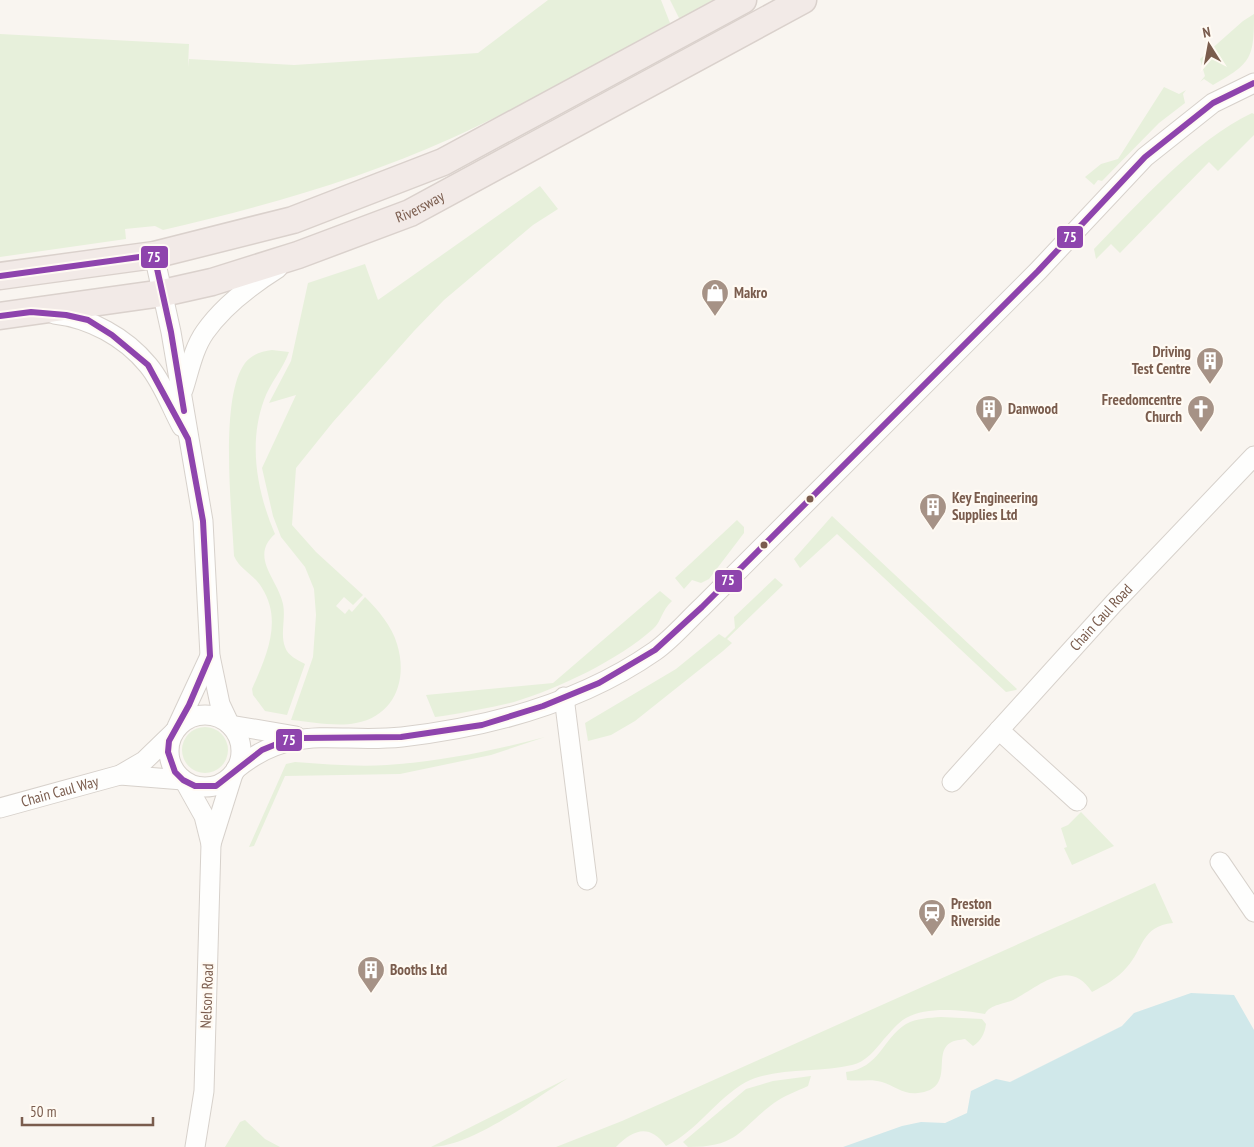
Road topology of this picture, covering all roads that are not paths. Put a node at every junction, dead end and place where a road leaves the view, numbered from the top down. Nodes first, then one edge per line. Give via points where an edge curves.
1 (743, 0) edge
2 (803, 0) edge
3 (1254, 83) edge
4 (154, 254) junction
5 (298, 255) junction
6 (0, 276) edge
7 (161, 287) junction
8 (0, 294) edge
9 (31, 312) junction
10 (0, 316) edge
11 (182, 394) junction
12 (188, 439) junction
13 (1254, 456) edge
14 (210, 656) junction
15 (564, 698) junction
16 (230, 724) junction
17 (175, 730) junction
18 (999, 730) junction
19 (303, 738) junction
20 (235, 772) junction
21 (120, 775) junction
22 (184, 781) junction
23 (952, 782) dead end
24 (1077, 801) dead end
25 (0, 808) edge
26 (211, 844) junction
27 (1220, 862) dead end
28 (588, 880) dead end
29 (1254, 912) edge
30 (195, 1147) edge

1 - 4 highway, Riversway via 443,162 293,220
2 - 5 highway, Riversway via 410,214
3 - 15 street via 1213,103 1145,157 978,331 655,650 599,683
4 - 6 highway, Riversway
4 - 7 street
5 - 7 highway, Riversway via 232,276
5 - 11 street via 259,280 222,312 204,333
7 - 8 highway via 144,274
7 - 9 highway, Riversway
7 - 11 street
9 - 10 highway, Riversway
9 - 12 street via 88,320 126,345 148,365
11 - 12 street
12 - 14 street via 203,521
13 - 18 street, Chain Caul Road
14 - 16 street via 220,704
14 - 17 street
15 - 19 street via 482,724 414,735
15 - 28 street
16 - 17 street via 219,717 202,715 185,720
16 - 19 street
16 - 20 street via 238,734 241,746 241,758
17 - 21 street, Chain Caul Way via 144,760
17 - 22 street via 170,741 170,763
18 - 23 street, Chain Caul Road
18 - 24 street
19 - 20 street via 262,750
20 - 22 street via 216,786 195,786
20 - 26 street, Nelson Road
21 - 22 street, Chain Caul Way
21 - 25 street, Chain Caul Way
22 - 26 street, Nelson Road via 204,816
26 - 30 street, Nelson Road via 204,1091
27 - 29 street

